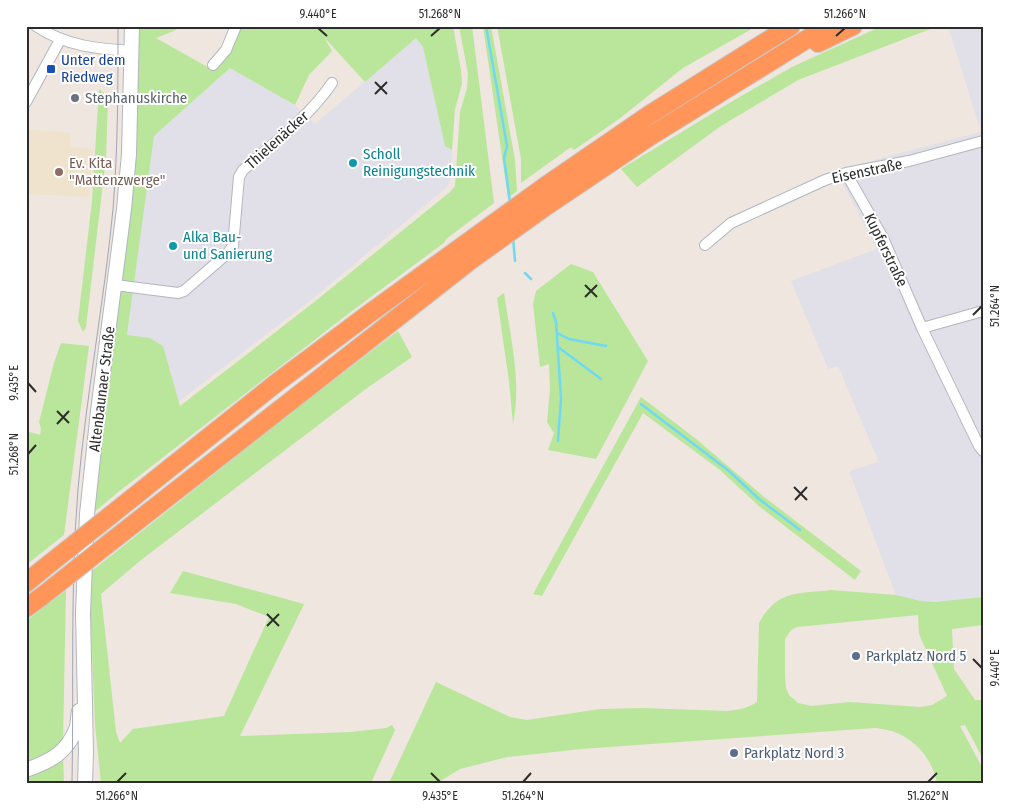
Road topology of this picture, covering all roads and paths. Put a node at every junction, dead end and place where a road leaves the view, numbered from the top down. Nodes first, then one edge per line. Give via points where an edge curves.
1 (36, 26) edge
2 (132, 26) edge
3 (236, 26) edge
4 (828, 26) edge
5 (853, 26) edge
6 (789, 28) edge
7 (60, 40) junction
8 (132, 51) junction
9 (213, 65) dead end
10 (756, 70) junction
11 (332, 82) dead end
12 (26, 102) edge
13 (983, 141) edge
14 (846, 173) junction
15 (705, 244) dead end
16 (115, 285) junction
17 (983, 311) edge
18 (922, 328) junction
19 (983, 451) edge
20 (26, 583) edge
21 (26, 608) edge
22 (84, 698) junction
23 (86, 752) junction
24 (26, 770) edge
25 (85, 783) edge
26 (94, 783) edge

1 - 7 street
2 - 8 main road, Altenbaunaer Straße
3 - 9 street via 226,50
4 - 10 highway
5 - 10 highway
6 - 20 highway, bridge via 649,115 466,243 276,384
7 - 8 street via 90,48
7 - 12 street
8 - 16 main road, Altenbaunaer Straße via 129,154
10 - 21 highway, bridge via 652,135 471,260
11 - 16 street, Thielenäcker via 306,115 243,170 239,177 233,246 228,253 178,293
13 - 14 street, Eisenstraße via 909,161
14 - 15 street, Eisenstraße via 731,223
14 - 18 street, Kupferstraße via 883,238
16 - 22 main road, Altenbaunaer Straße via 87,514
17 - 18 street
18 - 19 street, Kupferstraße
22 - 23 main road, Altenbaunaer Straße
22 - 24 main road via 76,728 66,746 48,762
23 - 25 main road
23 - 26 main road

